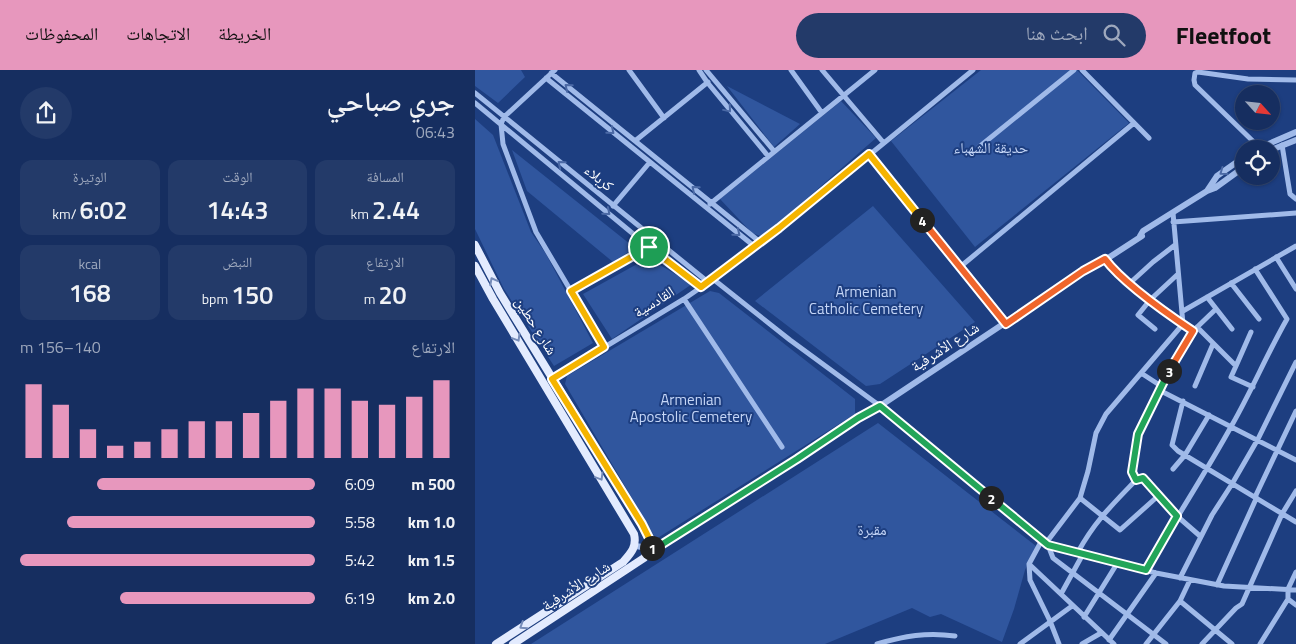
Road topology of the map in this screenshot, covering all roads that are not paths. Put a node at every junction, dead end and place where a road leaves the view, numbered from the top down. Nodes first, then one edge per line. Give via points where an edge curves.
1 (629, 70) edge
2 (699, 70) edge
3 (706, 70) edge
4 (791, 70) edge
5 (822, 70) edge
6 (875, 70) edge
7 (973, 70) edge
8 (1074, 70) edge
9 (1082, 70) edge
10 (553, 72) edge
11 (1196, 72) edge
12 (545, 78) junction
13 (712, 78) junction
14 (1296, 80) edge
15 (707, 82) junction
16 (475, 93) edge
17 (844, 96) junction
18 (475, 103) edge
19 (822, 113) junction
20 (504, 117) junction
21 (663, 118) junction
22 (1134, 123) junction
23 (501, 124) junction
24 (1296, 132) edge
25 (1149, 138) dead end
26 (1251, 140) edge
27 (1278, 140) edge
28 (1296, 140) edge
29 (635, 141) junction
30 (883, 142) junction
31 (1282, 145) joint
32 (979, 147) dead end
33 (774, 151) junction
34 (869, 154) junction
35 (768, 156) junction
36 (650, 162) junction
37 (1235, 163) edge
38 (1235, 174) edge
39 (1207, 191) junction
40 (1296, 199) edge
41 (712, 202) junction
42 (613, 206) junction
43 (706, 208) junction
44 (1173, 213) junction
45 (1296, 213) edge
46 (1173, 222) junction
47 (760, 242) junction
48 (475, 245) edge
49 (1175, 245) junction
50 (754, 246) junction
51 (1296, 246) edge
52 (649, 247) junction
53 (1277, 257) junction
54 (1105, 259) junction
55 (475, 266) edge
56 (960, 267) junction
57 (1255, 269) junction
58 (1178, 274) junction
59 (711, 280) junction
60 (1130, 283) junction
61 (1231, 283) junction
62 (701, 287) junction
63 (1296, 289) edge
64 (571, 291) junction
65 (1207, 297) junction
66 (684, 298) junction
67 (1150, 300) junction
68 (1216, 309) junction
69 (1183, 311) junction
70 (1259, 319) dead end
71 (1006, 324) junction
72 (1183, 324) junction
73 (1155, 329) dead end
74 (1195, 329) junction
75 (1232, 329) dead end
76 (1251, 332) dead end
77 (1213, 344) junction
78 (604, 347) junction
79 (1296, 362) edge
80 (1236, 366) junction
81 (1141, 373) junction
82 (552, 379) junction
83 (1195, 386) dead end
84 (1253, 387) junction
85 (1160, 388) junction
86 (1183, 401) junction
87 (880, 406) junction
88 (1296, 411) edge
89 (1209, 415) junction
90 (1232, 426) junction
91 (1258, 440) junction
92 (782, 447) dead end
93 (1278, 451) junction
94 (1185, 455) junction
95 (1296, 460) edge
96 (1207, 468) junction
97 (1173, 469) dead end
98 (1136, 480) junction
99 (1232, 484) junction
100 (1296, 491) edge
101 (1158, 496) junction
102 (1080, 498) junction
103 (1256, 499) junction
104 (1282, 514) junction
105 (1101, 515) junction
106 (1177, 516) junction
107 (1296, 522) edge
108 (1200, 536) junction
109 (1045, 543) junction
110 (635, 546) junction
111 (650, 548) junction
112 (1081, 553) junction
113 (1118, 562) junction
114 (1029, 564) junction
115 (1146, 570) junction
116 (1296, 572) edge
117 (1073, 573) junction
118 (1156, 573) junction
119 (1180, 578) junction
120 (1190, 580) junction
121 (1217, 585) junction
122 (1250, 587) junction
123 (1288, 589) junction
124 (1296, 590) edge
125 (1061, 594) junction
126 (1100, 594) junction
127 (1288, 599) junction
128 (1180, 601) junction
129 (1296, 605) edge
130 (1073, 606) junction
131 (1127, 614) junction
132 (1084, 617) junction
133 (1051, 621) junction
134 (1215, 630) junction
135 (1101, 633) junction
136 (1153, 634) junction
137 (955, 636) dead end
138 (1109, 640) junction
139 (895, 642) edge
140 (496, 644) edge
141 (513, 644) edge
142 (877, 644) edge
143 (1021, 644) edge
144 (1059, 644) edge
145 (1082, 644) edge
146 (1113, 644) edge
147 (1146, 644) edge
148 (1166, 644) edge
149 (1202, 644) edge
150 (1232, 644) edge
151 (1260, 644) edge

1 - 21 street
2 - 15 street
3 - 13 street
4 - 19 street
5 - 17 street
6 - 17 street
7 - 30 street, القادسية
8 - 32 street
9 - 22 street
10 - 12 street
29 -> 10 street
11 - 14 street via 1255,80
11 - 26 street via 1195,85
12 - 20 street
12 -> 36 street
13 - 15 street
13 - 33 street
15 - 21 street
15 -> 35 street
16 - 20 street, كربلاء
17 - 19 street
17 - 30 street
18 - 23 street, كربلاء
19 - 33 street
20 - 23 street
42 -> 20 street, كربلاء
21 - 29 street
22 - 25 street
22 - 56 street
23 -> 52 street, كربلاء
23 - 64 street via 503,144 536,232
24 - 27 street
28 - 31 street
41 -> 29 street
30 - 34 street, القادسية
31 - 40 street via 1290,194
33 - 35 street
34 - 47 street, القادسية
34 - 56 street
35 - 41 street
36 - 42 street
36 - 43 street
37 -> 39 street, شارع الأشرفية via 1217,176
38 - 39 street, شارع الأشرفية
39 - 44 street, شارع الأشرفية
41 - 43 street
41 - 47 street
42 - 59 street, كربلاء
43 -> 50 street
44 - 46 street
44 - 54 street, شارع الأشرفية
45 - 46 street
46 - 49 street
47 - 50 street, القادسية
82 -> 48 main road, شارع حطين
49 - 58 street
49 - 60 street
50 - 59 street, القادسية
51 - 53 street
52 - 62 street, كربلاء
52 - 64 street
53 - 57 street
53 - 63 street
54 - 60 street
54 - 71 street, شارع الأشرفية
55 -> 110 main road, شارع حطين via 634,534
56 - 71 street
57 - 61 street
57 - 84 street via 1287,319
58 - 67 street
58 - 69 street
59 - 62 street, القادسية
59 - 87 street, كربلاء
60 - 67 street
61 - 65 street
61 - 70 street
62 - 66 street, القادسية
64 - 78 street
65 - 68 street
65 - 69 street
66 - 78 street, القادسية
66 - 92 street
67 - 72 street
67 - 73 street via 1137,315
68 - 74 street
68 - 75 street
69 - 72 street
71 - 87 street, شارع الأشرفية
72 - 74 street
72 - 81 street
74 - 77 street
74 - 85 street
76 - 80 street
77 - 80 street
77 - 83 street
78 - 82 street, القادسية
79 - 91 street
80 - 84 street via 1231,377
81 - 85 street
81 - 102 street via 1106,414 1096,433
82 - 111 main road, شارع حطين via 642,524 650,540
84 - 90 street
85 - 86 street
85 - 98 street via 1138,434 1132,472
86 - 89 street
86 - 94 street via 1172,445
87 - 109 street, كربلاء
87 - 111 street, شارع الأشرفية via 805,457 661,545
88 - 93 street
89 - 90 street
89 - 94 street
90 - 91 street
90 - 96 street
91 - 93 street
91 - 99 street
93 - 95 street
93 - 103 street
94 - 96 street
94 - 97 street
96 - 99 street
96 - 106 street
98 - 101 street via 1143,478
98 - 105 street
99 - 103 street
99 - 108 street
100 - 104 street
101 - 105 street via 1120,530
101 - 106 street
102 - 105 street
102 - 109 street
103 - 104 street
103 - 121 street
104 - 107 street
104 - 122 street
105 - 112 street via 1089,532
106 - 108 street
106 - 115 street
108 - 119 street
109 - 112 street
109 - 114 street
109 - 117 street via 1053,558
110 - 111 street
110 -> 140 main road, شارع الأشرفية via 623,562
111 - 141 main road, شارع الأشرفية via 644,558
112 - 113 street
112 - 117 street
113 - 115 street
113 - 126 street
114 - 125 street
114 - 133 street via 1030,580
115 - 118 street
116 - 123 street
117 - 125 street
117 - 126 street
118 - 119 street
118 - 131 street
119 - 120 street
120 - 121 street
120 - 128 street
121 - 122 street
122 - 123 street
122 - 134 street via 1242,604
123 - 124 street
123 - 127 street
125 - 130 street
126 - 131 street
126 - 132 street
127 - 129 street
127 - 151 street
128 - 134 street
128 - 136 street
130 - 132 street
130 - 133 street
131 - 136 street
131 - 138 street
132 - 135 street
133 - 143 street
133 - 144 street
134 - 149 street
134 - 150 street
135 - 138 street
135 - 145 street
136 - 147 street
136 - 148 street
137 - 139 street via 936,633
138 - 146 street
139 - 142 street

